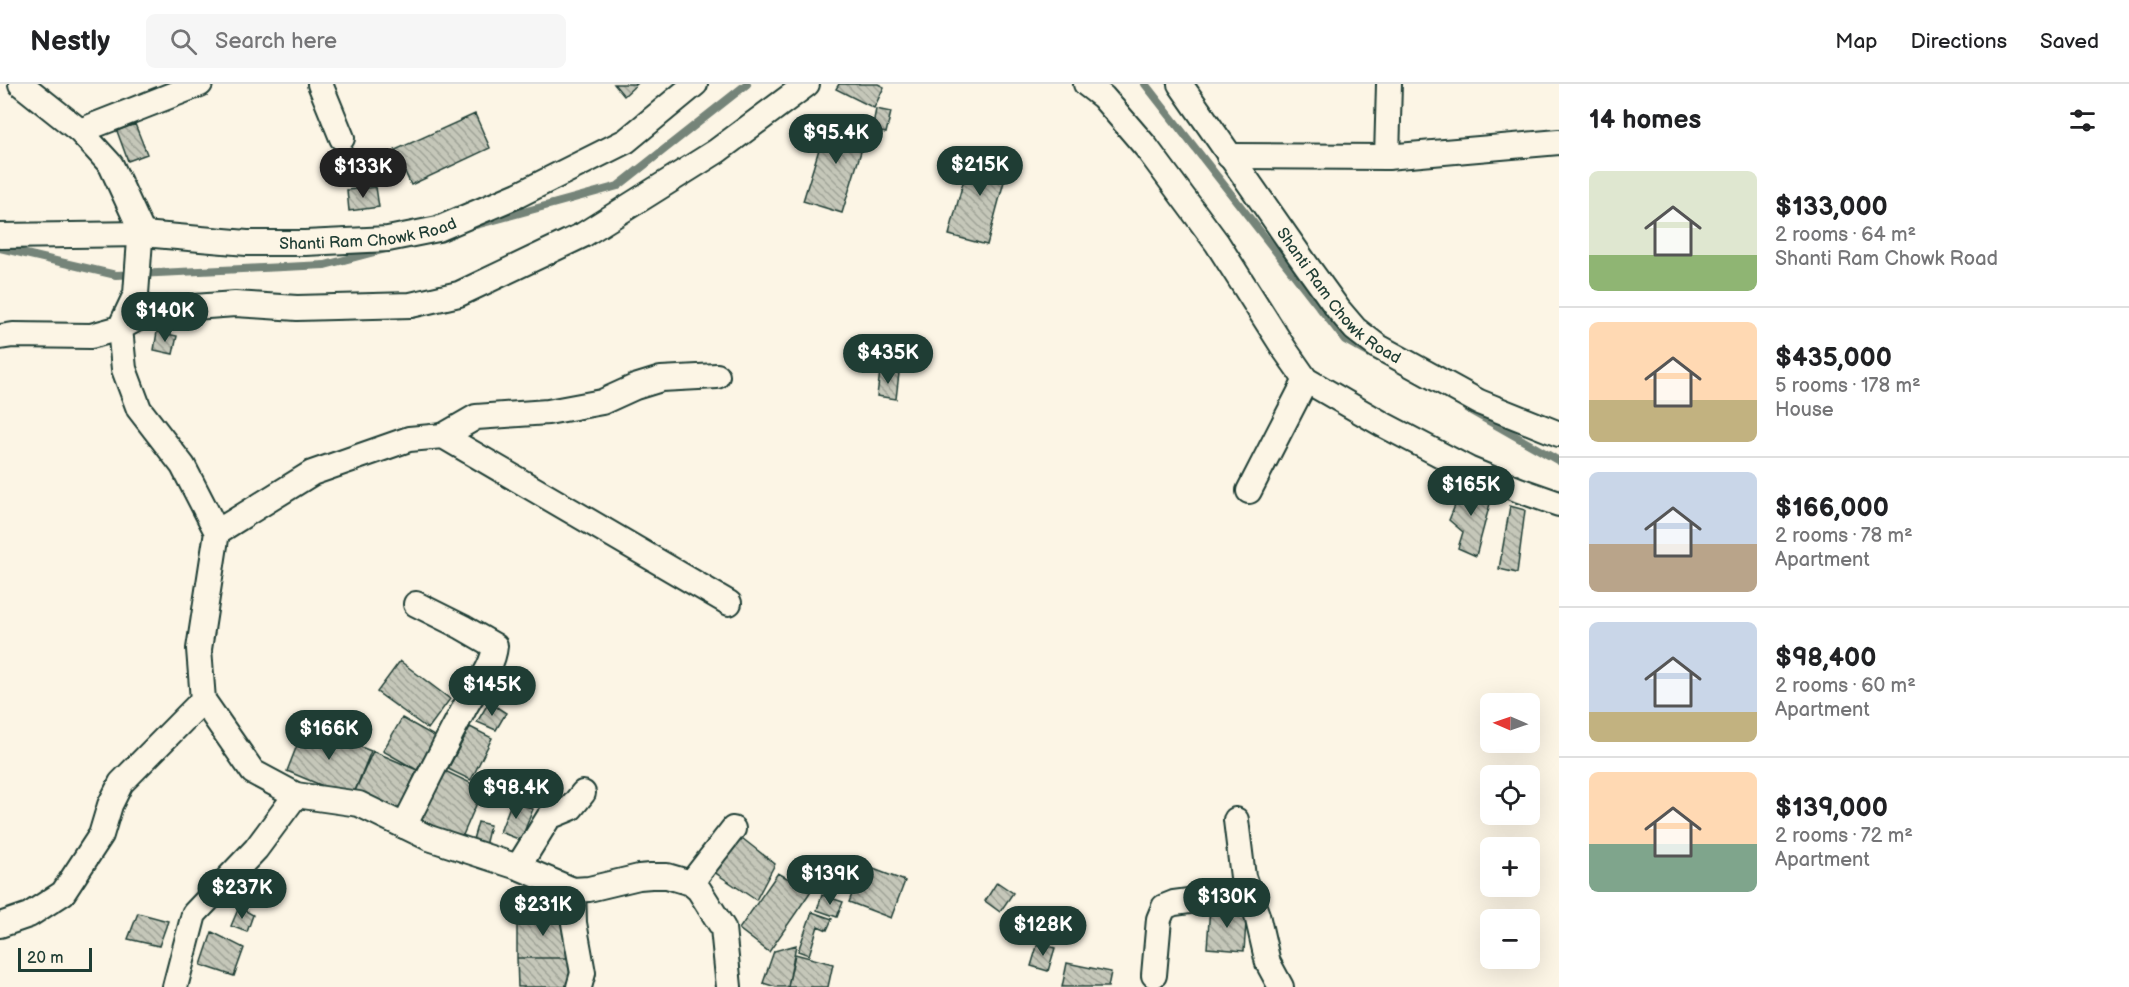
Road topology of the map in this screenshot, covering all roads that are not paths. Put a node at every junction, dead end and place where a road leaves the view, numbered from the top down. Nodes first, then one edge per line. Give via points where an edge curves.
1 (21, 84) edge
2 (200, 84) edge
3 (320, 84) edge
4 (695, 84) edge
5 (807, 84) edge
6 (1086, 84) edge
7 (1180, 84) edge
8 (1389, 84) edge
9 (80, 131) junction
10 (342, 138) dead end
11 (1559, 142) edge
12 (1229, 156) junction
13 (1387, 157) junction
14 (0, 236) edge
15 (141, 237) junction
16 (120, 328) junction
17 (0, 337) edge
18 (717, 376) dead end
19 (1306, 380) junction
20 (1559, 434) edge
21 (443, 436) junction
22 (1249, 491) dead end
23 (1559, 504) edge
24 (217, 532) junction
25 (729, 603) dead end
26 (416, 604) dead end
27 (203, 700) junction
28 (583, 793) dead end
29 (296, 795) junction
30 (1236, 820) dead end
31 (405, 826) junction
32 (733, 829) dead end
33 (518, 867) junction
34 (691, 883) junction
35 (573, 890) junction
36 (1249, 893) junction
37 (0, 925) edge
38 (1154, 975) dead end
39 (175, 987) edge
40 (579, 987) edge
41 (729, 987) edge
42 (1281, 987) edge

1 - 9 street
2 - 9 street
3 - 10 street
4 - 15 street, Shanti Ram Chowk Road via 626,141 438,230 388,239 305,243
5 - 16 street via 717,151 583,235 459,294 411,305 297,308 235,304 153,310
6 - 19 street via 1146,147 1217,243
7 - 12 street, Shanti Ram Chowk Road
8 - 13 street
9 - 15 street via 111,165
11 - 13 street
12 - 13 street
12 - 20 street, Shanti Ram Chowk Road via 1356,329 1377,346 1479,402
14 - 15 street, Shanti Ram Chowk Road
15 - 16 street via 136,294
16 - 17 street via 91,336
16 - 24 street via 124,369 139,409 183,466
18 - 21 street via 661,379 602,402 548,412 476,417
19 - 22 street
19 - 23 street via 1468,469
21 - 24 street via 409,439 312,473
21 - 25 street
24 - 27 street via 200,650
26 - 31 street via 495,646 490,664
27 - 29 street via 253,772
27 - 37 street via 122,783 101,835 63,893 29,915
28 - 33 street via 571,808 549,817
29 - 31 street via 359,804
29 - 39 street via 256,849 194,914
30 - 36 street via 1243,877
31 - 33 street via 439,842
32 - 34 street
33 - 35 street
34 - 35 street via 651,876
34 - 41 street via 723,928
35 - 40 street via 583,973
36 - 38 street via 1164,907 1159,919
36 - 42 street via 1268,963

